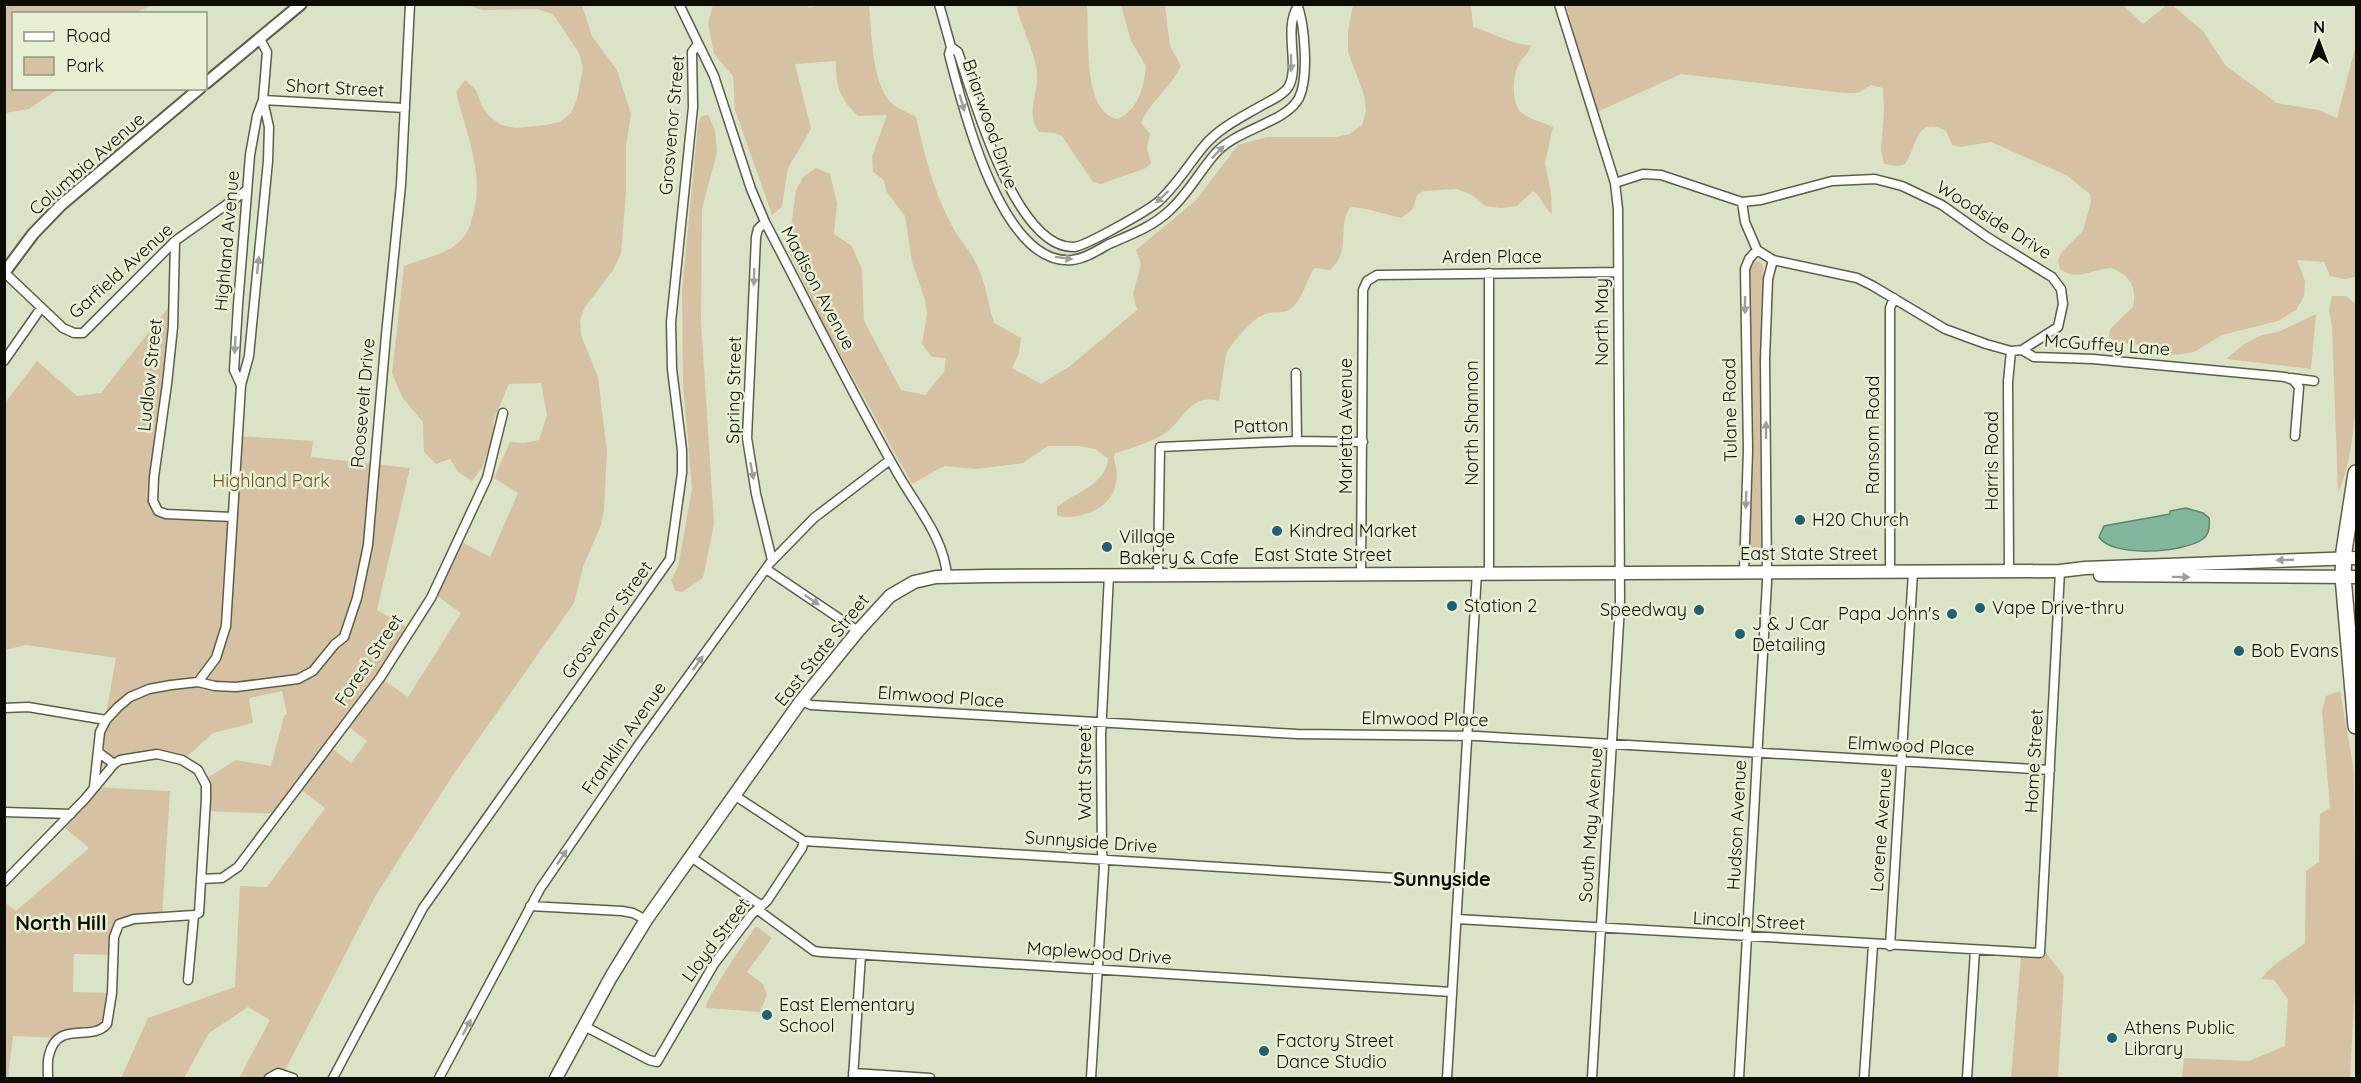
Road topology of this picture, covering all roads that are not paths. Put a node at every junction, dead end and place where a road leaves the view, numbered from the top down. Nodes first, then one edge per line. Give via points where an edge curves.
1 (302, 4) edge
2 (410, 4) edge
3 (679, 4) edge
4 (939, 4) edge
5 (1559, 4) edge
6 (1298, 5) edge
7 (260, 39) junction
8 (698, 44) junction
9 (951, 47) junction
10 (207, 82) edge
11 (198, 90) edge
12 (263, 100) junction
13 (405, 108) junction
14 (1615, 183) junction
15 (247, 190) junction
16 (1742, 202) junction
17 (765, 222) junction
18 (175, 241) junction
19 (1757, 250) junction
20 (1773, 260) junction
21 (5, 273) edge
22 (1489, 273) junction
23 (1618, 273) junction
24 (1367, 280) joint
25 (1894, 298) junction
26 (41, 308) junction
27 (2022, 350) junction
28 (2011, 351) junction
29 (4, 361) edge
30 (1296, 373) dead end
31 (2285, 377) junction
32 (2314, 381) dead end
33 (241, 385) junction
34 (503, 413) dead end
35 (2295, 436) dead end
36 (1297, 441) junction
37 (1363, 442) junction
38 (890, 460) junction
39 (2356, 474) edge
40 (232, 517) junction
41 (2350, 558) edge
42 (772, 560) junction
43 (766, 569) junction
44 (2009, 571) junction
45 (2060, 571) junction
46 (1744, 572) junction
47 (1890, 572) junction
48 (1913, 572) junction
49 (1362, 573) junction
50 (1483, 573) junction
51 (1620, 573) junction
52 (1767, 573) junction
53 (1158, 574) junction
54 (1109, 575) junction
55 (947, 577) junction
56 (2350, 577) edge
57 (858, 630) junction
58 (198, 682) junction
59 (801, 700) junction
60 (4, 708) edge
61 (106, 720) junction
62 (1102, 723) junction
63 (2356, 726) edge
64 (1467, 736) junction
65 (1612, 745) junction
66 (98, 752) junction
67 (1758, 753) junction
68 (1902, 762) junction
69 (114, 765) junction
70 (2050, 770) junction
71 (94, 787) junction
72 (734, 795) junction
73 (4, 812) edge
74 (71, 814) junction
75 (804, 841) junction
76 (691, 857) junction
77 (1102, 860) junction
78 (201, 879) junction
79 (4, 882) edge
80 (1459, 882) junction
81 (530, 906) junction
82 (760, 908) junction
83 (194, 915) junction
84 (1457, 919) junction
85 (646, 920) junction
86 (1600, 929) junction
87 (1747, 937) junction
88 (1873, 945) junction
89 (1890, 946) junction
90 (1975, 950) junction
91 (2040, 953) joint
92 (861, 955) junction
93 (1098, 969) junction
94 (188, 980) dead end
95 (1452, 992) junction
96 (584, 1026) junction
97 (853, 1076) edge
98 (48, 1078) edge
99 (269, 1078) edge
100 (292, 1078) edge
101 (333, 1078) edge
102 (440, 1078) edge
103 (556, 1078) edge
104 (930, 1078) edge
105 (1091, 1078) edge
106 (1447, 1078) edge
107 (1592, 1078) edge
108 (1739, 1078) edge
109 (1864, 1078) edge
110 (1967, 1078) edge

1 - 7 street
2 - 13 street, Roosevelt Drive
3 - 8 street, Madison Avenue
4 - 9 street, Briarwood Drive
5 - 14 street, North May
6 -> 9 street, Briarwood Drive via 1292,15 1289,86 1220,130 1156,203 1075,247 1061,245 1046,236 1006,185 958,52
9 -> 6 street, Briarwood Drive via 949,54 961,101 997,199 1026,240 1055,258 1072,260 1157,220 1190,190 1223,145 1294,107 1304,79 1302,15
7 - 10 street
7 - 12 street, Highland Avenue via 267,52
8 - 17 street, Madison Avenue via 714,76
8 - 101 street, Grosvenor Street via 692,52 693,107 670,322 682,473 670,559 423,908
11 - 21 street, Columbia Avenue via 61,205 33,234
12 - 13 street, Short Street
12 - 15 street, Highland Avenue via 250,155
33 -> 12 street, Highland Avenue via 249,356 268,161 269,127
13 - 58 street, Roosevelt Drive via 368,545 350,624 344,637 313,671 298,679 236,687
14 - 16 street, Woodside Drive via 1644,174 1661,175
14 - 23 street, North May
15 - 18 street, Garfield Avenue
15 -> 33 street, Highland Avenue via 234,370
16 - 19 street via 1745,222
16 - 27 street, Woodside Drive via 1852,180 1882,180 1927,196 2052,277 2061,288 2064,304 2058,327
17 - 38 street, Madison Avenue
17 -> 42 street, Spring Street via 756,237 747,438
18 - 26 street, Garfield Avenue via 83,333 68,332
18 - 40 street, Ludlow Street via 173,327 153,501 158,511 173,515
19 - 20 street, McGuffey Lane
19 -> 46 street, Tulane Road via 1745,269 1748,450
20 - 25 street, McGuffey Lane via 1857,278
52 -> 20 street, Tulane Road via 1765,359 1768,279
21 - 26 street
22 - 23 street, Arden Place
22 - 24 street, Arden Place via 1377,275
22 - 50 street, North Shannon
23 - 51 street, North May
24 - 37 street, Marietta Avenue via 1363,290
25 - 28 street, McGuffey Lane via 1944,329
25 - 47 street, Ransom Road via 1890,308
26 - 29 street, Garfield Avenue
27 - 28 street, McGuffey Lane
27 - 31 street, McGuffey Lane via 2034,357
28 - 44 street, Harris Road
30 - 36 street
31 - 32 street, McGuffey Lane
31 - 35 street via 2299,387
33 - 40 street, Highland Avenue
34 - 78 street, Forest Street via 492,463 480,493 430,598 392,662 238,867 222,878
36 - 37 street, Patton
36 - 53 street, Patton via 1160,447
37 - 49 street, Marietta Avenue
38 - 42 street, Franklin Avenue via 814,518
38 - 55 street, Madison Avenue via 942,550
39 - 41 highway
40 - 58 street, Highland Avenue via 226,626 216,658
41 -> 45 main road, East State Street
41 - 56 highway
42 - 43 street, Franklin Avenue
43 -> 57 street
81 -> 43 street, Franklin Avenue via 637,747
44 - 45 main road, East State Street
44 - 48 main road, East State Street
45 -> 56 main road, East State Street via 2087,575
45 - 70 street, Home Street
46 - 51 main road, East State Street
46 - 52 main road, East State Street
47 - 48 main road, East State Street
47 - 52 main road, East State Street
48 - 68 street, Lorene Avenue
49 - 50 main road, East State Street
49 - 53 main road, East State Street
50 - 51 main road, East State Street
50 - 64 street, North Shannon
51 - 65 street, South May Avenue
52 - 67 street, Hudson Avenue
53 - 54 main road, East State Street
54 - 55 main road, East State Street
54 - 62 street, Watt Street
55 - 57 main road, East State Street via 925,579 901,588
56 - 63 highway
57 - 59 main road, East State Street
58 - 61 street, Roosevelt Drive via 139,693
59 - 62 street, Elmwood Place via 811,705
59 - 72 main road, East State Street
60 - 61 street via 28,707
61 - 66 street
62 - 64 street, Elmwood Place via 1297,734
62 - 77 street, Watt Street
64 - 65 street, Elmwood Place
64 - 80 street, North Shannon
65 - 67 street, Elmwood Place
65 - 86 street, South May Avenue
66 - 69 street
66 - 71 street
67 - 68 street, Elmwood Place
67 - 87 street, Hudson Avenue
68 - 70 street, Elmwood Place
68 - 89 street, Lorene Avenue
69 - 71 street
69 - 78 street via 134,756 157,754 182,760 198,770 206,785
70 - 91 street, Home Street
71 - 74 street
72 - 75 street, Sunnyside Drive
72 - 76 main road, East State Street
73 - 74 street
74 - 79 street
75 - 77 street, Sunnyside Drive
75 - 82 street, Lloyd Street
76 - 82 street, Maplewood Drive
76 - 85 main road, East State Street
77 - 80 street, Sunnyside Drive
77 - 93 street, Watt Street
78 - 83 street via 199,913
80 - 84 street, North Shannon
81 - 85 street via 622,911
102 -> 81 street, Franklin Avenue
82 - 92 street, Maplewood Drive via 814,951
82 - 96 street, Lloyd Street via 714,964 657,1062
83 - 94 street
83 - 98 street via 134,919 119,924 114,937 107,1024 97,1032 68,1033 59,1038 49,1055
84 - 86 street, Lincoln Street
84 - 95 street, North Shannon
85 - 96 main road, East State Street
86 - 87 street, Lincoln Street
86 - 107 street, South May Avenue
87 - 88 street, Lincoln Street
87 - 108 street, Hudson Avenue
88 - 89 street, Lincoln Street
88 - 109 street
89 - 90 street, Lincoln Street
90 - 91 street, Lincoln Street
90 - 110 street
92 - 93 street, Maplewood Drive
92 - 97 street
93 - 95 street, Maplewood Drive
93 - 105 street, Watt Street
95 - 106 street, North Shannon
96 - 103 main road, East State Street
97 - 104 street
99 - 100 street via 278,1073

